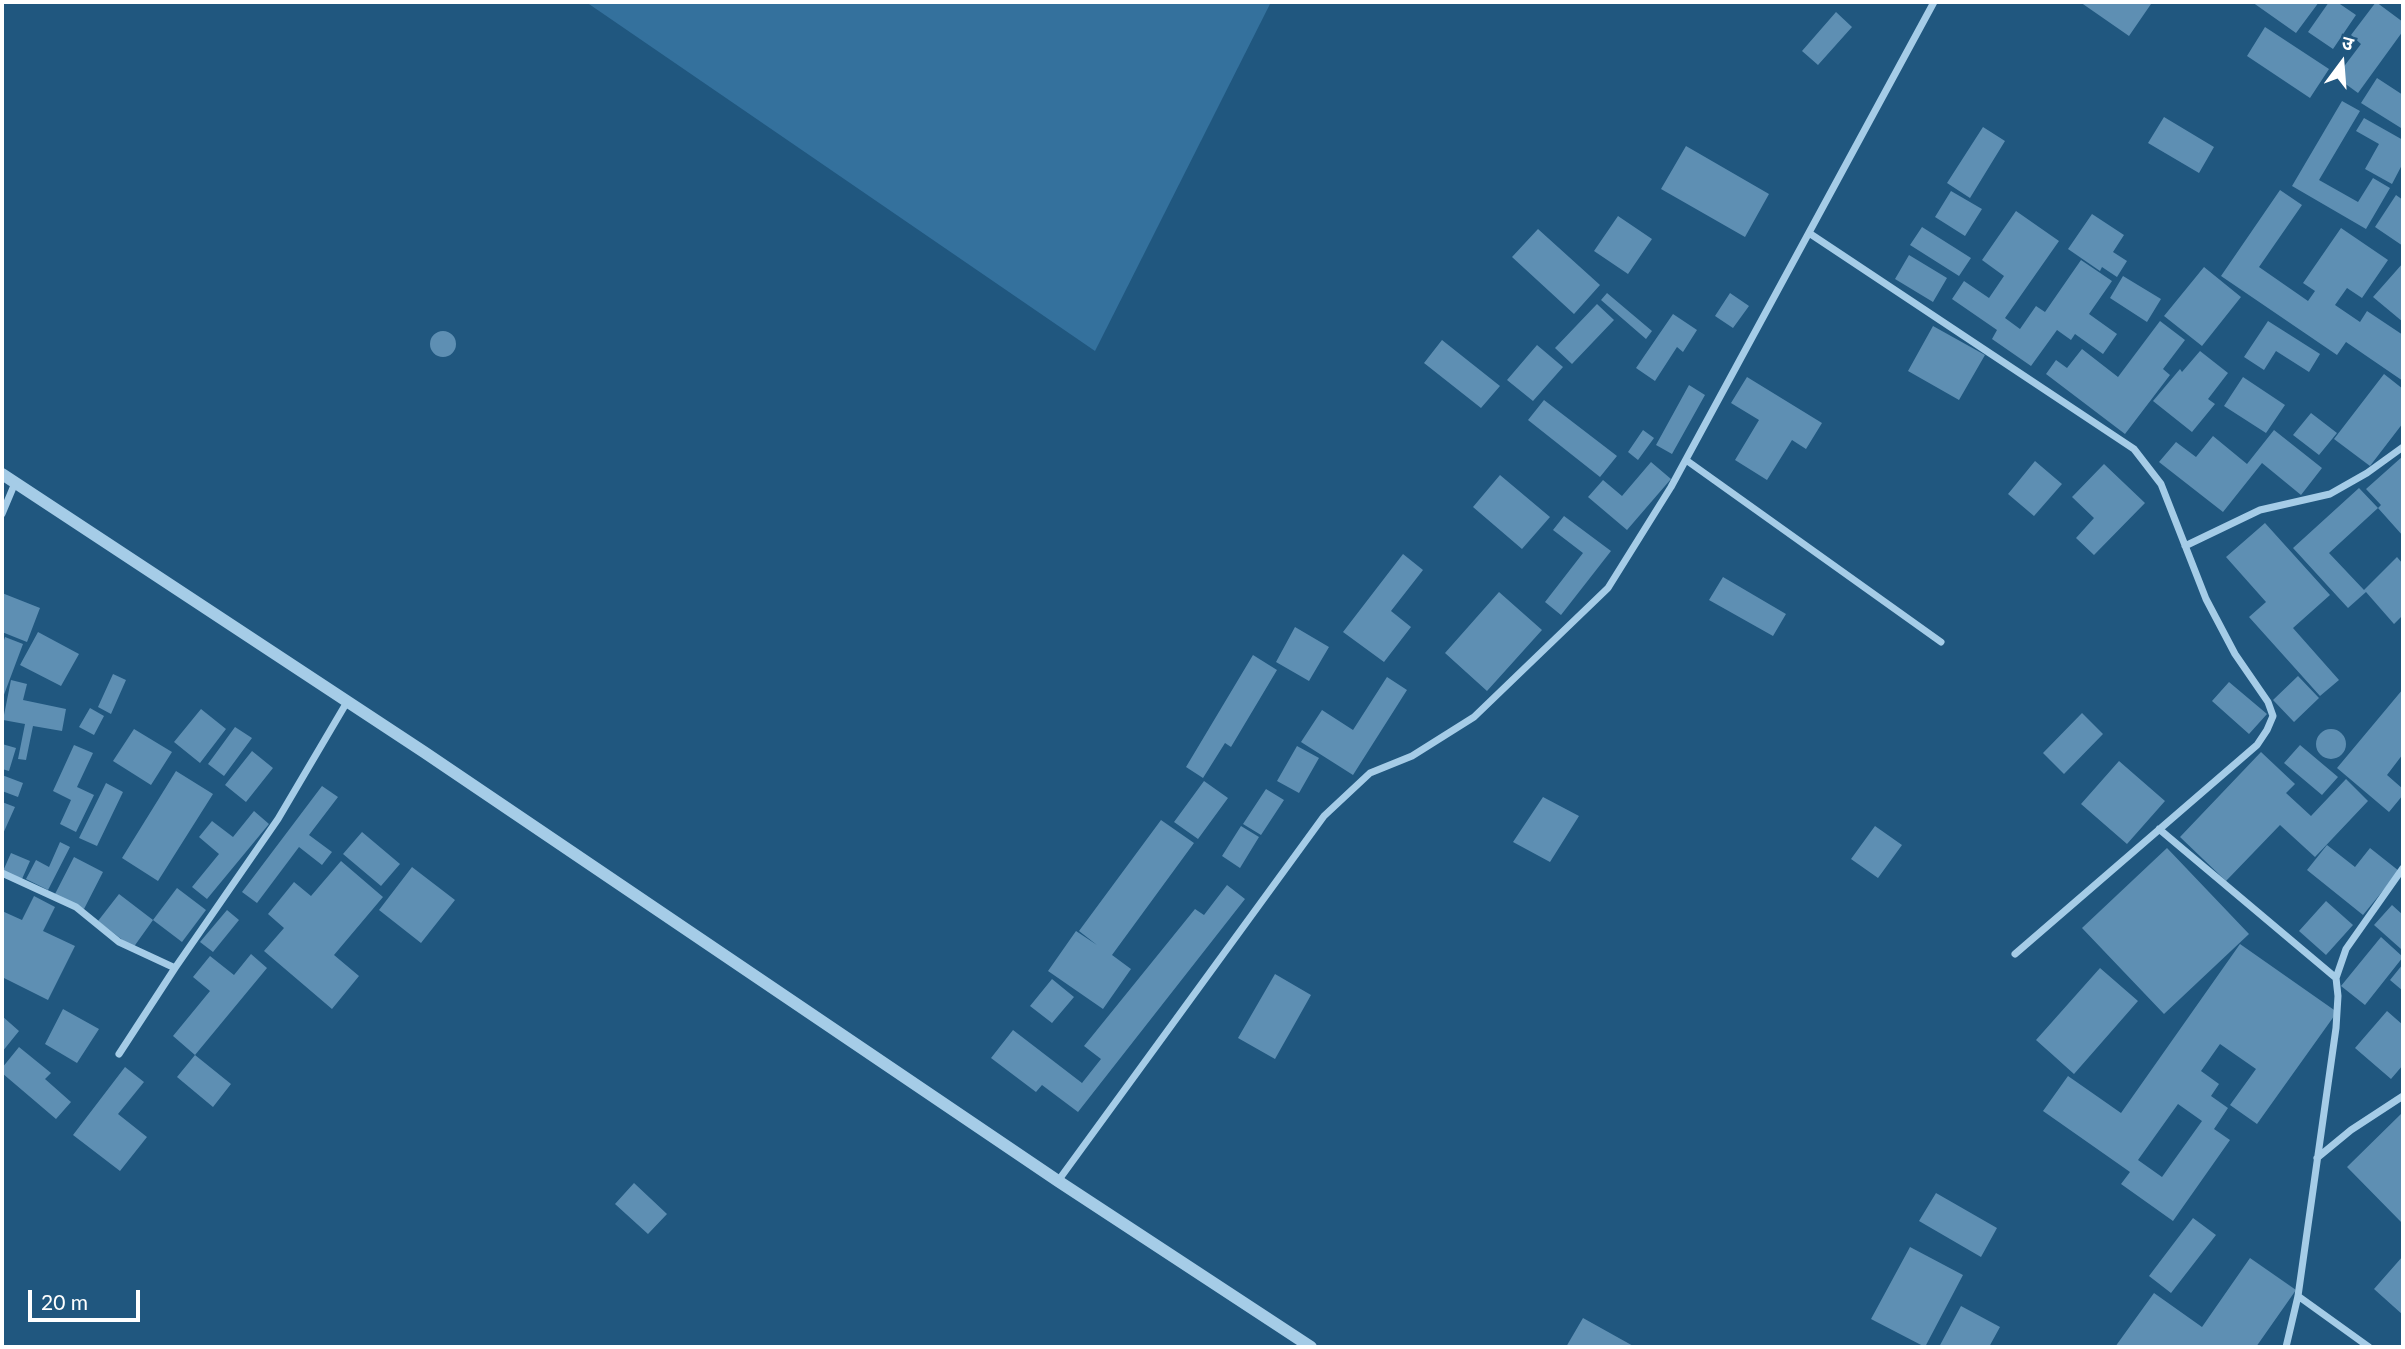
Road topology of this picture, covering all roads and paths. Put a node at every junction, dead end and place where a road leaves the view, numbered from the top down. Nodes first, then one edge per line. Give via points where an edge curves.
1 (1934, 2) edge
2 (1809, 233) junction
3 (2403, 447) edge
4 (1686, 460) junction
5 (2, 474) edge
6 (15, 483) junction
7 (2, 514) edge
8 (2185, 547) junction
9 (1941, 642) dead end
10 (347, 702) junction
11 (2159, 830) junction
12 (2403, 868) edge
13 (2, 873) edge
14 (2015, 954) dead end
15 (175, 968) junction
16 (2336, 978) junction
17 (118, 1054) dead end
18 (2403, 1096) edge
19 (2317, 1158) junction
20 (1058, 1181) junction
21 (2298, 1296) junction
22 (1311, 1347) edge
23 (2286, 1347) edge
24 (2369, 1347) edge

1 - 2 street
2 - 4 street
2 - 8 street via 2134,449 2161,484
3 - 8 street via 2330,495 2260,510
4 - 9 street
4 - 20 street via 1608,589 1474,717 1412,756 1370,773 1324,816
5 - 6 street
6 - 7 street
6 - 10 street
8 - 11 street via 2206,598 2273,716 2257,745
10 - 15 street via 278,819
10 - 20 street
11 - 14 street
11 - 16 street
12 - 16 street via 2346,949
13 - 15 street via 76,907 119,942
15 - 17 street
16 - 19 street via 2336,1028
18 - 19 street
19 - 21 street
20 - 22 street
21 - 23 street
21 - 24 street

